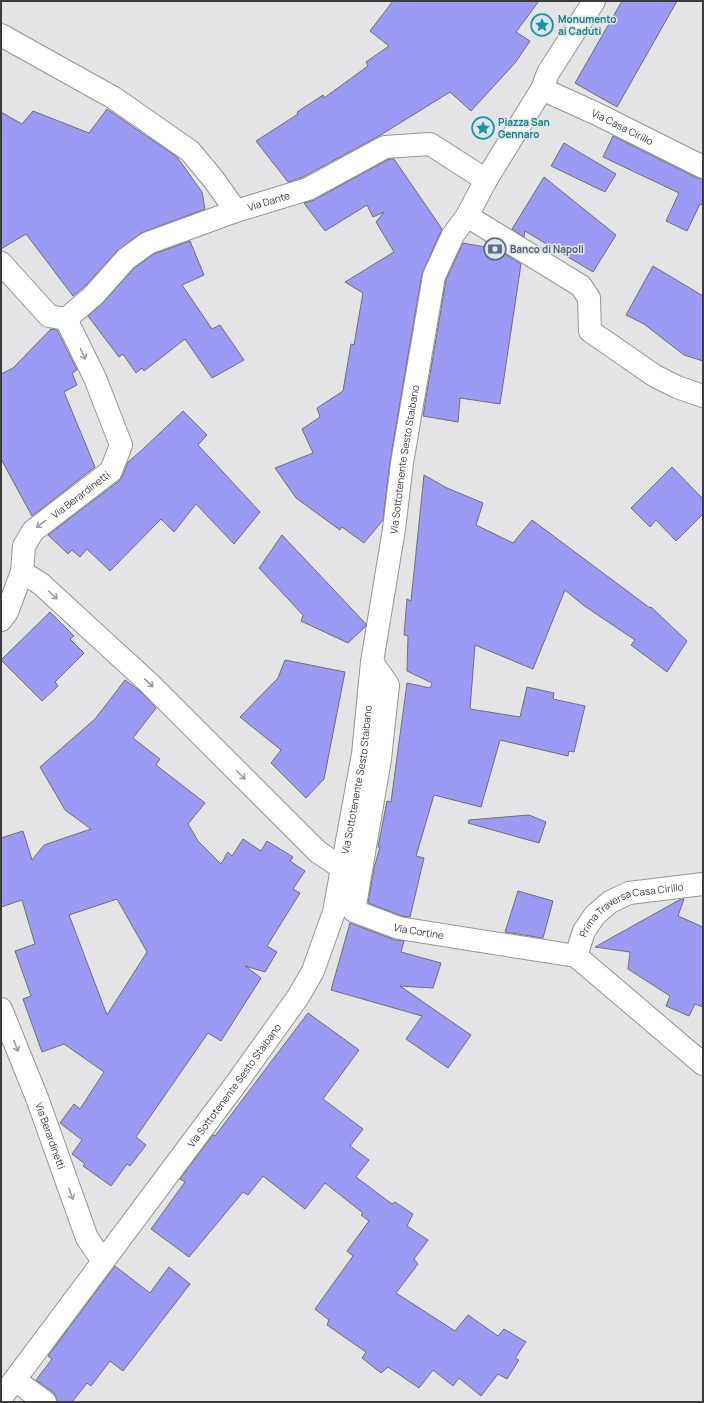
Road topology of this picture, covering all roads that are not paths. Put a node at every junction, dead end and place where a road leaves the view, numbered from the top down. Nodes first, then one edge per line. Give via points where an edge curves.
1 (594, 1) edge
2 (1, 35) edge
3 (542, 89) junction
4 (703, 167) edge
5 (486, 180) junction
6 (236, 211) junction
7 (467, 216) junction
8 (1, 263) edge
9 (66, 319) junction
10 (703, 396) edge
11 (22, 572) junction
12 (1, 620) edge
13 (372, 662) junction
14 (342, 868) junction
15 (703, 884) edge
16 (576, 956) junction
17 (1, 1009) edge
18 (703, 1064) edge
19 (102, 1261) junction
20 (15, 1380) junction
21 (1, 1398) edge
22 (45, 1402) edge

1 - 3 street, Via Sottotenente Sesto Staibano via 548,73
2 - 6 street via 114,98 190,151
3 - 4 street, Via Casa Cirillo
3 - 5 street, Via Sottotenente Sesto Staibano
5 - 6 street, Via Dante via 430,144 386,147 308,189
5 - 7 street, Via Sottotenente Sesto Staibano
6 - 9 street, Via Dante via 148,243 126,259 94,295
7 - 10 street via 581,286 589,298 590,331 655,376
7 - 13 street, Via Sottotenente Sesto Staibano via 453,235 434,276 403,455 394,529
8 - 9 street via 49,316
9 -> 11 street, Via Berardinetti via 95,378 121,445 111,470 33,530 24,546
11 - 12 street, Via Berardinetti via 7,612
11 -> 14 street via 41,584 150,684 318,852
13 - 14 street, Via Sottotenente Sesto Staibano via 363,754
13 - 16 street, Via Cortine via 388,685 380,759 354,911 399,928
14 - 19 street, Via Sottotenente Sesto Staibano via 334,912 313,971 298,997
15 - 16 street, Prima Traversa Casa Cirillo via 629,893 610,902 595,915 584,931
16 - 18 street
17 -> 19 street, Via Berardinetti via 37,1098 87,1238
19 - 20 street, Via Sottotenente Sesto Staibano
20 - 21 street, Via Sottotenente Sesto Staibano
20 - 22 street

